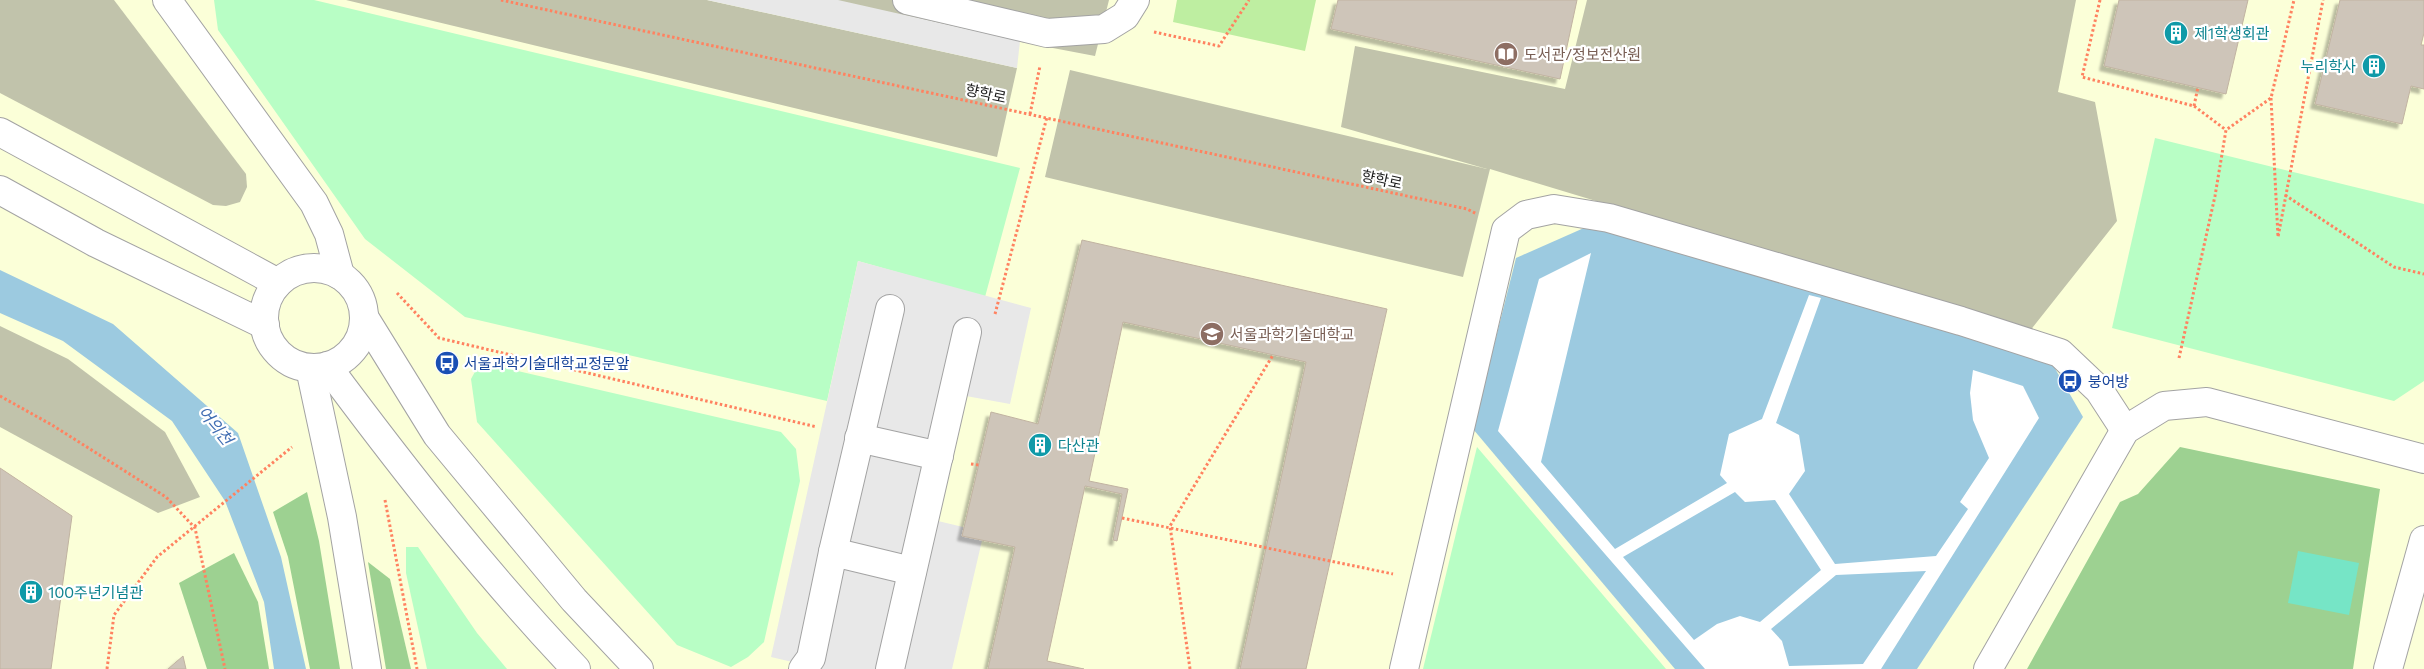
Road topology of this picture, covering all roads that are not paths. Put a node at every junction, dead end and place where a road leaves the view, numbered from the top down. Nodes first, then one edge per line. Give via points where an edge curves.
1 (167, 0) edge
2 (906, 0) edge
3 (1136, 0) edge
4 (0, 132) edge
5 (0, 190) edge
6 (340, 275) junction
7 (278, 283) junction
8 (890, 309) dead end
9 (364, 317) junction
10 (265, 325) junction
11 (967, 332) dead end
12 (318, 367) junction
13 (2125, 430) junction
14 (859, 438) junction
15 (939, 456) junction
16 (2424, 459) edge
17 (2424, 540) edge
18 (833, 552) junction
19 (912, 572) junction
20 (367, 669) edge
21 (576, 669) edge
22 (640, 669) edge
23 (803, 669) edge
24 (890, 669) edge
25 (1404, 669) edge
26 (1988, 669) edge
27 (2388, 669) edge

1 - 6 lane via 314,203 329,234
2 - 3 lane via 1047,33 1104,29 1125,16
4 - 7 lane
5 - 10 lane via 96,243
6 - 7 lane via 308,268 292,273
6 - 9 lane via 353,286 361,300
7 - 10 lane via 265,310
8 - 14 lane
9 - 12 lane via 362,333 354,348 342,360
9 - 22 lane via 437,435 574,600
10 - 12 lane via 270,341 280,354 294,364
11 - 15 lane
12 - 20 lane
12 - 21 lane via 527,618
13 - 16 lane via 2164,406 2207,402
13 - 25 lane via 2098,390 2060,353 1609,218 1554,209 1526,215 1506,230
13 - 26 lane
14 - 15 lane
14 - 18 lane
15 - 19 lane
17 - 27 lane
18 - 19 lane
18 - 23 lane via 810,658
19 - 24 lane

